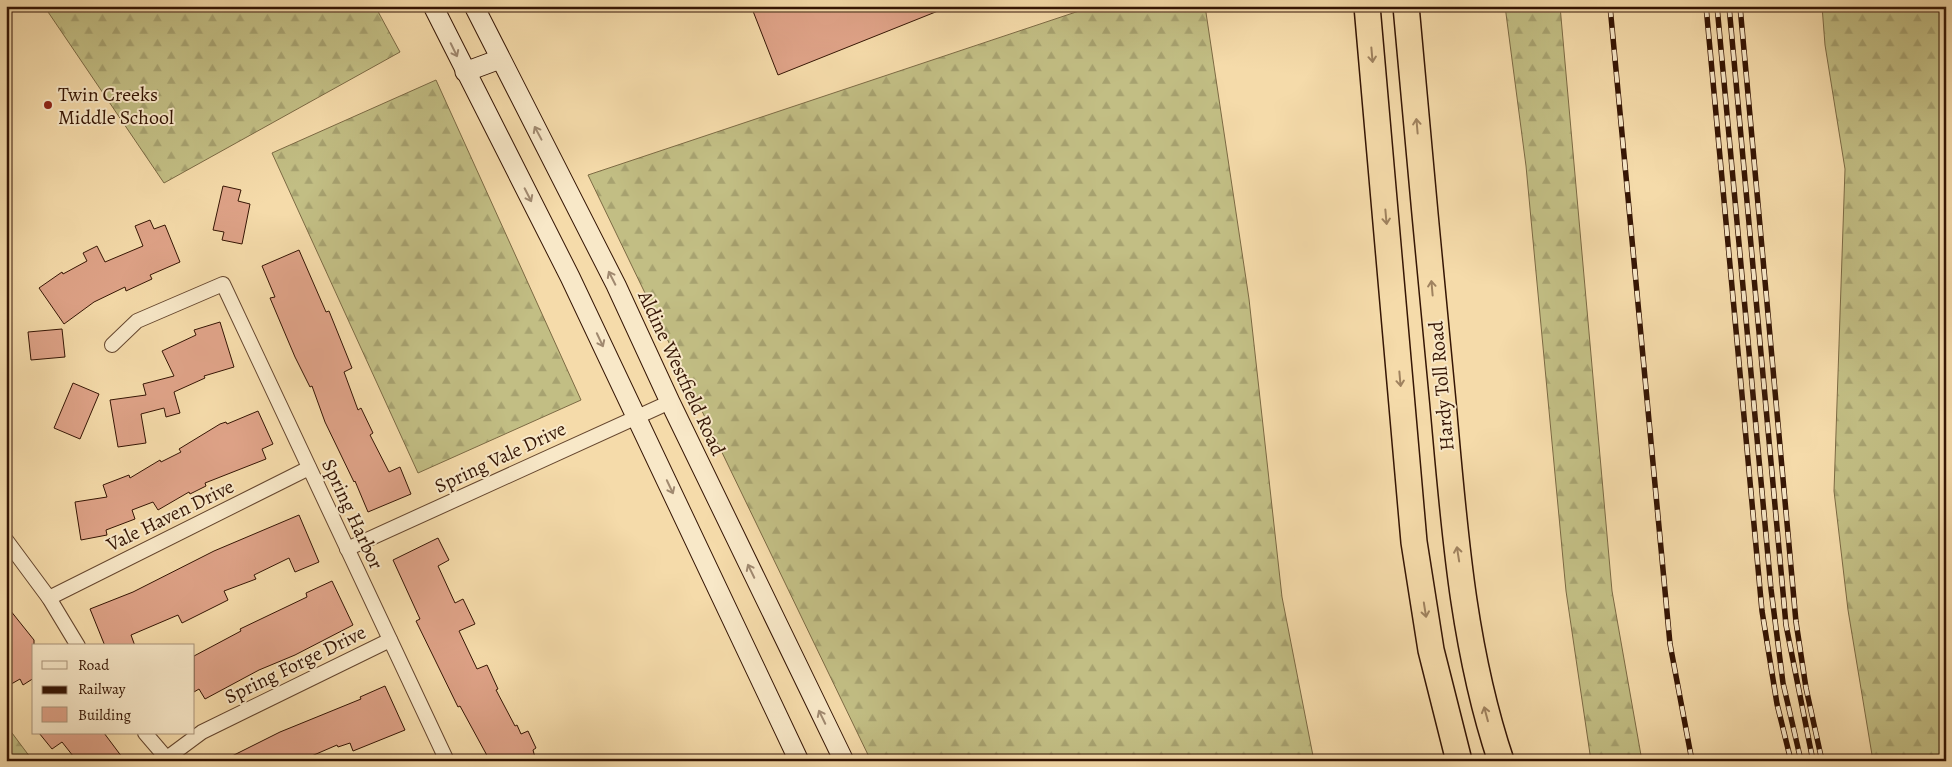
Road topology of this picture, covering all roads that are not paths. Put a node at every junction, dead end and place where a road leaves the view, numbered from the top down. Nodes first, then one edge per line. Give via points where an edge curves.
1 (433, 6) edge
2 (474, 6) edge
3 (1368, 6) edge
4 (1406, 6) edge
5 (500, 59) junction
6 (465, 72) junction
7 (112, 345) dead end
8 (670, 402) junction
9 (637, 418) junction
10 (309, 468) junction
11 (6, 540) edge
12 (347, 550) junction
13 (49, 598) junction
14 (390, 640) junction
15 (77, 644) edge
16 (147, 734) edge
17 (168, 759) edge
18 (447, 761) edge
19 (799, 761) edge
20 (844, 761) edge
21 (1459, 761) edge
22 (1501, 761) edge

1 -> 6 main road
2 - 5 main road, Aldine Westfield Road
3 -> 21 highway, Hardy Toll Road via 1414,542 1431,650
22 -> 4 highway, Hardy Toll Road via 1474,666 1456,540
5 - 6 main road
8 -> 5 main road, Aldine Westfield Road via 616,285
6 -> 9 main road via 570,277
7 - 10 street, Spring Harbor via 137,320 223,284
8 - 9 street, Spring Vale Drive
20 -> 8 main road, Aldine Westfield Road
9 - 12 street, Spring Vale Drive
9 -> 19 main road
10 - 12 street, Spring Harbor
10 - 13 street, Vale Haven Drive
11 - 13 street
12 - 14 street, Spring Harbor
13 - 15 street
14 - 17 street, Spring Forge Drive via 202,732
14 - 18 street, Spring Harbor
16 - 17 street

